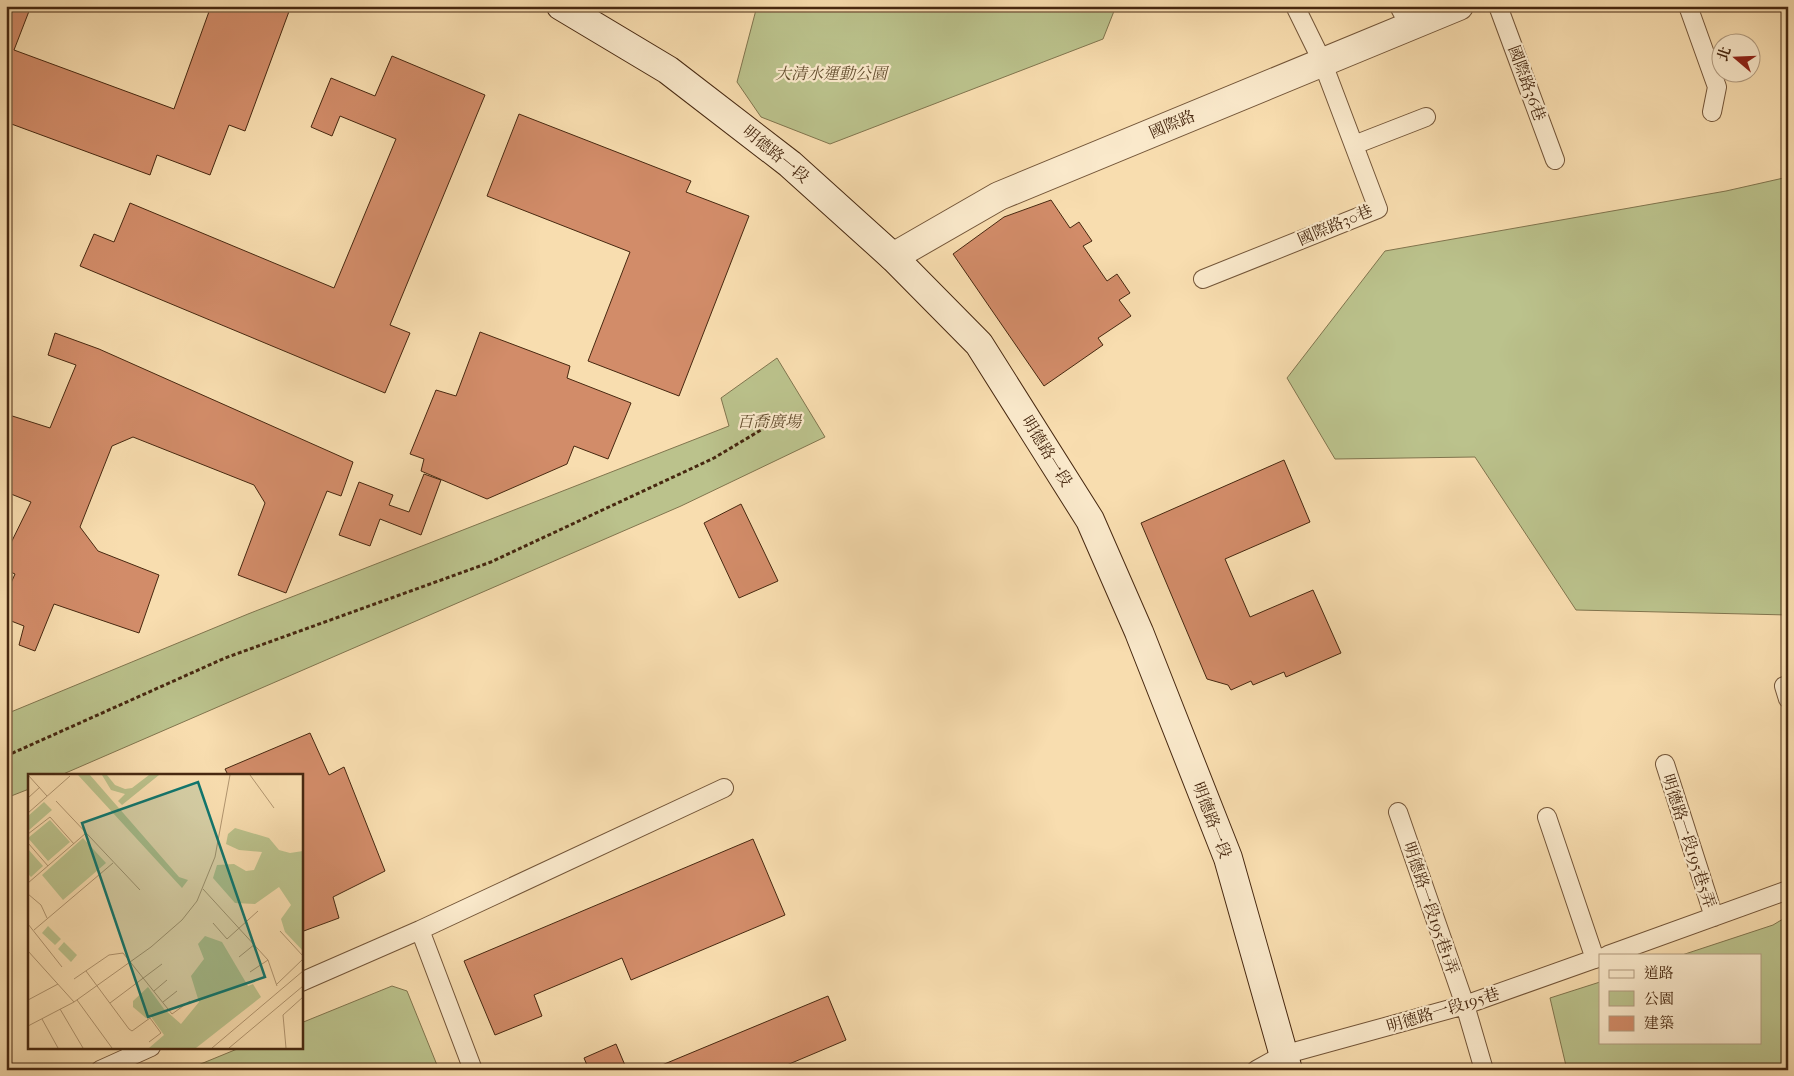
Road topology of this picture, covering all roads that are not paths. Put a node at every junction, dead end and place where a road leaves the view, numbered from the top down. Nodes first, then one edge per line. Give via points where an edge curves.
1 (561, 6) edge
2 (1295, 6) edge
3 (1460, 6) edge
4 (1498, 6) edge
5 (1688, 6) edge
6 (1405, 17) edge
7 (1322, 61) junction
8 (1712, 112) dead end
9 (1426, 117) dead end
10 (1354, 145) junction
11 (1555, 160) dead end
12 (893, 257) junction
13 (1203, 280) dead end
14 (1665, 764) dead end
15 (724, 788) dead end
16 (1398, 812) dead end
17 (1547, 817) dead end
18 (1788, 890) edge
19 (1714, 917) junction
20 (420, 930) junction
21 (1600, 954) edge
22 (1609, 954) edge
23 (1599, 958) edge
24 (302, 982) edge
25 (1465, 1005) junction
26 (149, 1048) edge
27 (1286, 1062) edge
28 (100, 1070) edge
29 (473, 1070) edge
30 (1256, 1070) edge
31 (1484, 1070) edge

1 - 12 street, 明德路一段 via 668,70 790,164
2 - 7 lane, 國際路30巷
3 - 6 street, 國際路
4 - 11 lane, 國際路36巷
5 - 8 lane via 1717,87
6 - 7 street, 國際路
7 - 10 lane, 國際路30巷
7 - 12 street, 國際路 via 999,196
9 - 10 lane
10 - 13 lane, 國際路30巷 via 1378,209
12 - 27 street, 明德路一段 via 979,344 1090,520 1139,632 1228,858
14 - 19 lane, 明德路一段195巷5弄
15 - 20 lane
16 - 25 lane, 明德路一段195巷1弄
17 - 21 lane
18 - 19 lane, 明德路一段195巷
19 - 22 lane, 明德路一段195巷
20 - 24 lane
20 - 29 lane
23 - 25 lane, 明德路一段195巷
25 - 27 lane, 明德路一段195巷
25 - 31 lane, 明德路一段195巷1弄
26 - 28 lane
27 - 30 lane, 明德路一段195巷

